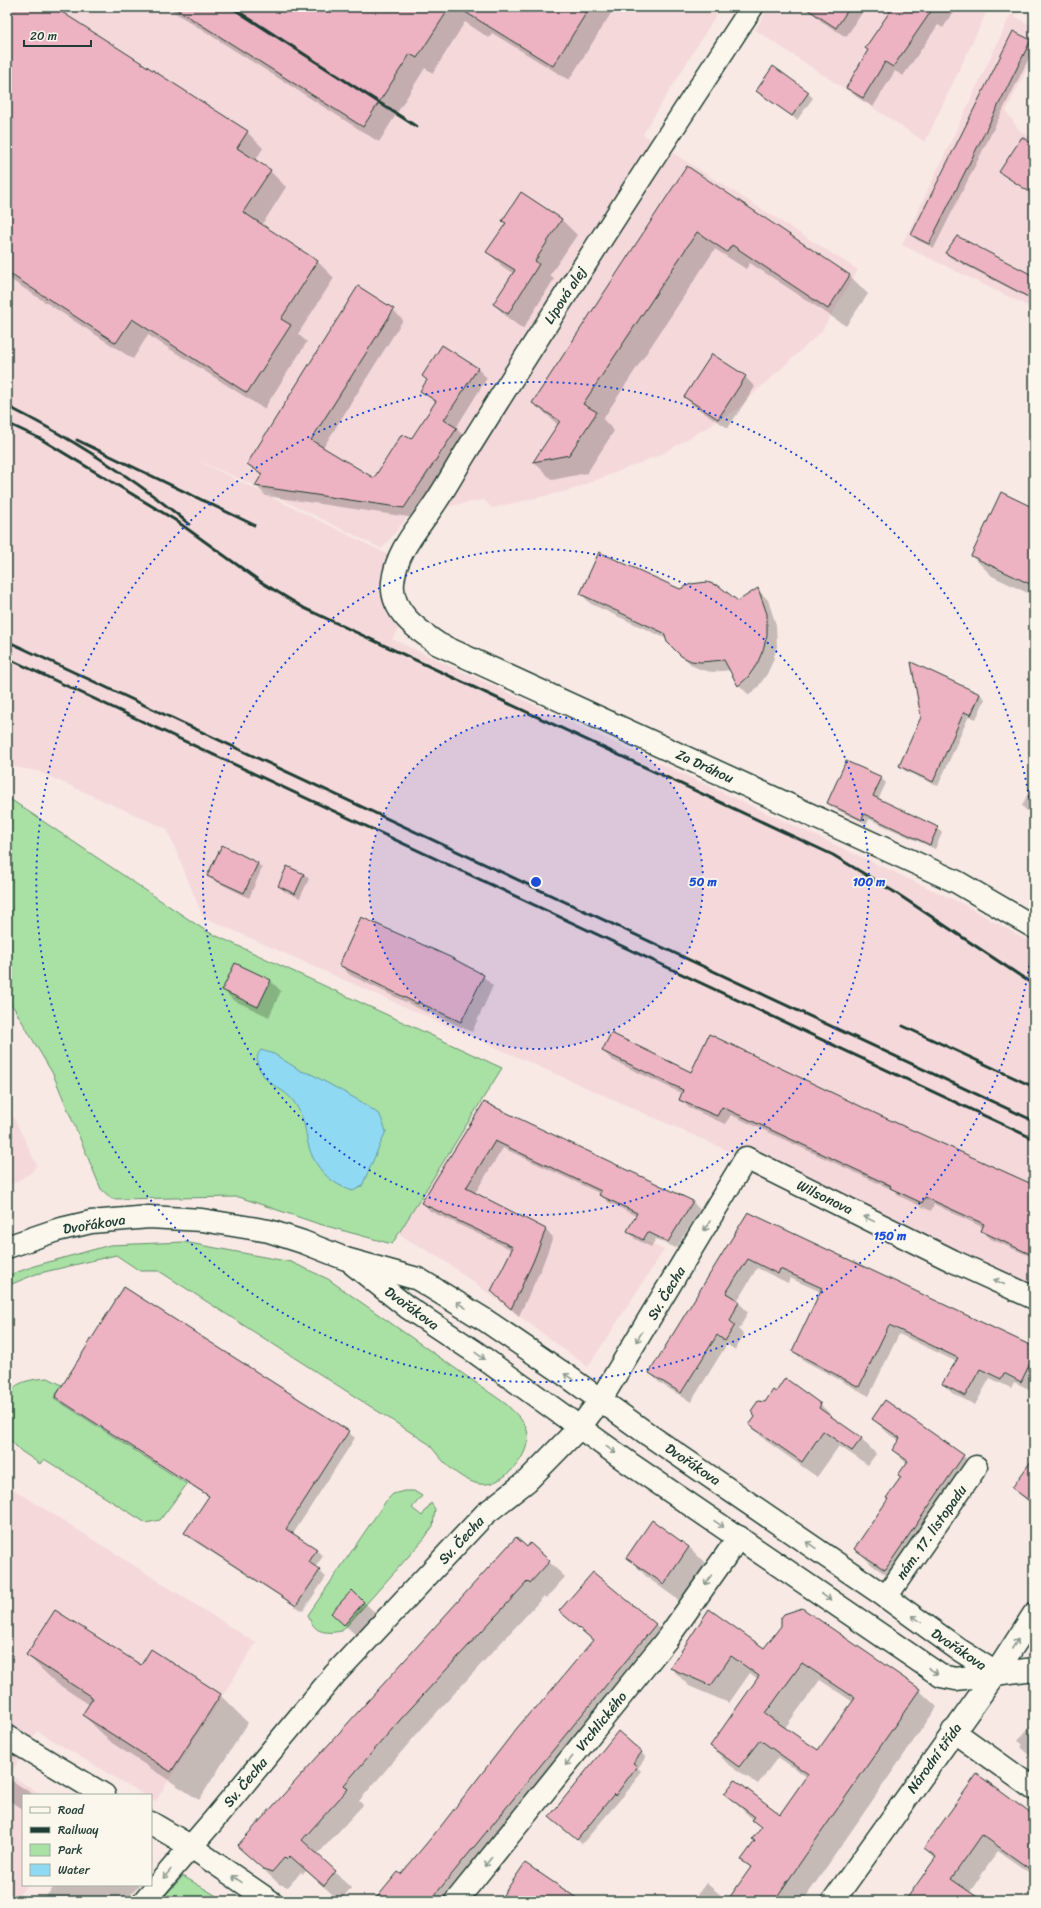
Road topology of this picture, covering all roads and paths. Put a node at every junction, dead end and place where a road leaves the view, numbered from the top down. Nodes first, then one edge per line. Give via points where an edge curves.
1 (752, 7) edge
2 (393, 590) joint
3 (1034, 927) edge
4 (746, 1158) joint
5 (7, 1247) edge
6 (346, 1259) junction
7 (1034, 1298) edge
8 (601, 1399) junction
9 (580, 1427) junction
10 (976, 1467) dead end
11 (739, 1537) junction
12 (886, 1597) junction
13 (1034, 1614) edge
14 (1034, 1669) edge
15 (996, 1673) junction
16 (953, 1732) junction
17 (7, 1737) edge
18 (1034, 1789) edge
19 (102, 1794) edge
20 (152, 1824) edge
21 (190, 1846) junction
22 (144, 1901) edge
23 (270, 1901) edge
24 (456, 1901) edge
25 (833, 1901) edge

1 - 2 street, Lipová alej via 530,348 433,507 404,548 396,565
2 - 3 street, Za Dráhou via 403,614 413,627 438,644 957,882
7 -> 4 street, Wilsonova
4 -> 8 street, Sv. Čecha
5 - 6 street, Dvořákova via 57,1230 91,1222 149,1217 202,1220 269,1231
8 -> 6 street, Dvořákova via 485,1320 418,1279
6 -> 9 street, Dvořákova via 407,1307
8 - 9 street, Sv. Čecha
12 -> 8 street, Dvořákova via 649,1435
9 -> 11 street, Dvořákova
9 - 21 street, Sv. Čecha via 527,1481 485,1514 335,1674
10 - 12 street, nám. 17. listopadu
11 -> 15 street, Dvořákova via 941,1676 956,1680
11 -> 24 street, Vrchlického via 667,1638
15 -> 12 street, Dvořákova
15 -> 13 street, Národní třída
14 - 15 street
15 - 16 street, Národní třída
16 - 18 street
16 - 25 street, Národní třída
17 - 19 street
20 - 21 street
21 -> 22 street, Sv. Čecha
23 -> 21 street

